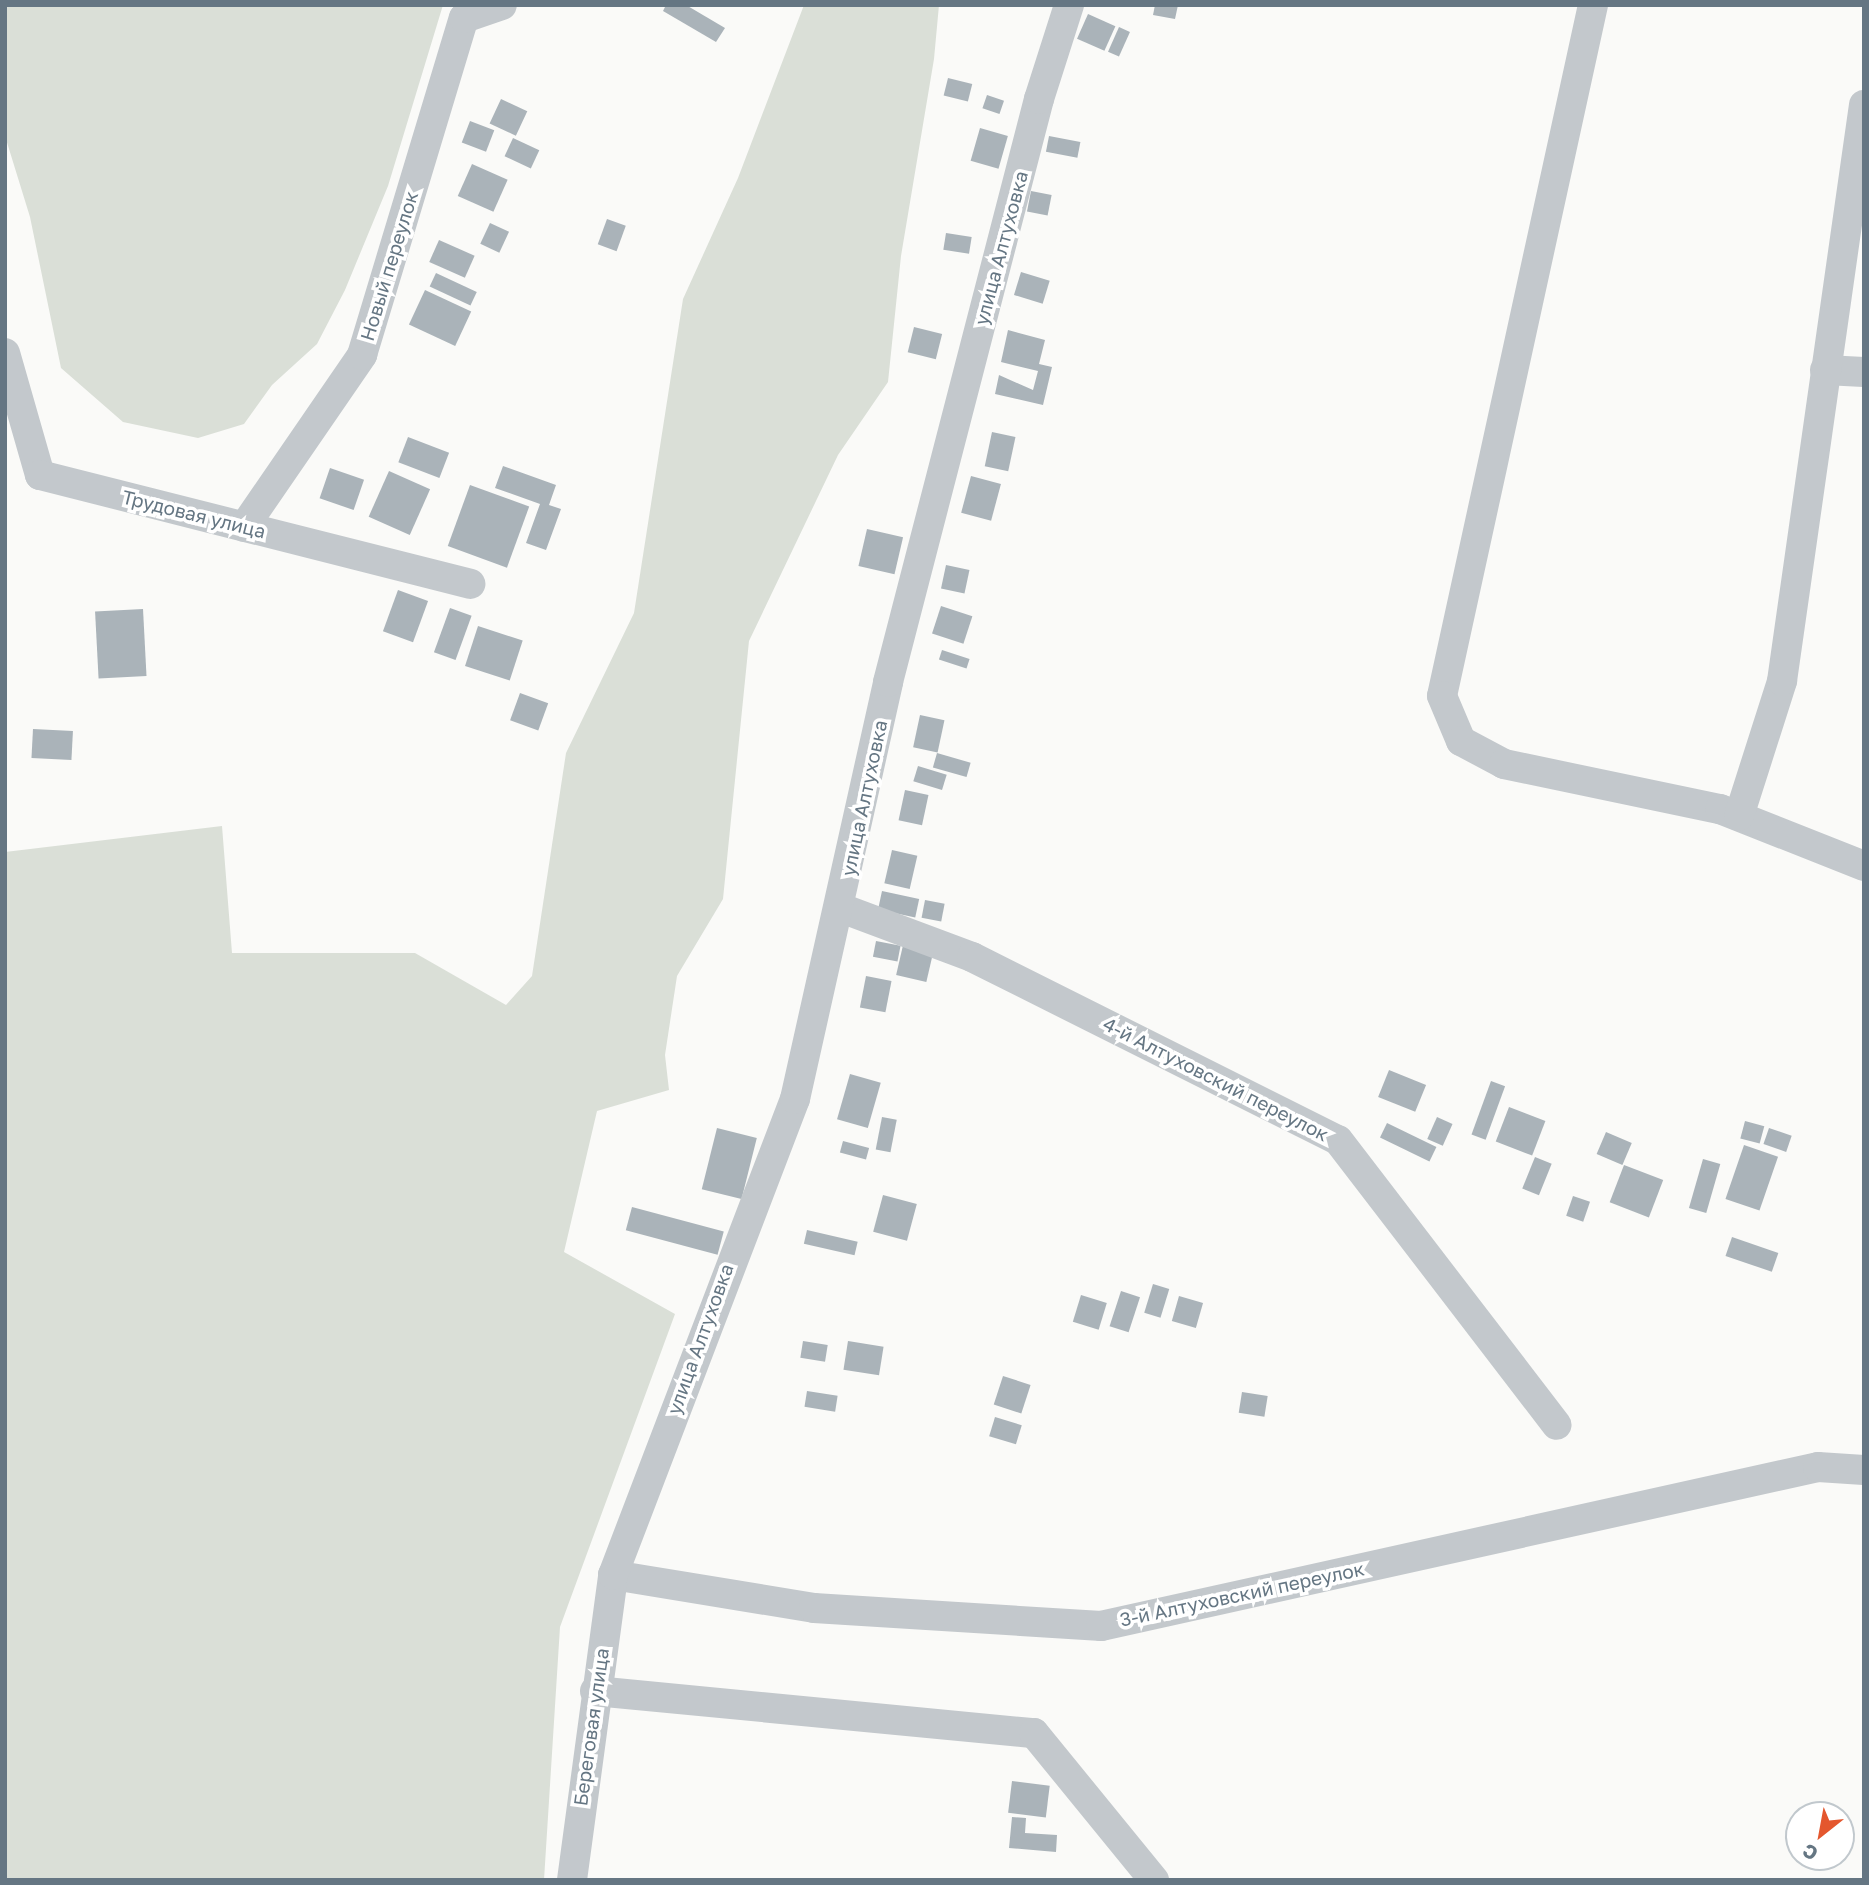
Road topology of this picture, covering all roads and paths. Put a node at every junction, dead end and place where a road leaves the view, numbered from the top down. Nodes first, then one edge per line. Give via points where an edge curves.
1 (502, 5) edge
2 (1069, 5) edge
3 (1593, 5) edge
4 (1864, 105) edge
5 (5, 354) edge
6 (1825, 370) junction
7 (1864, 372) edge
8 (244, 527) junction
9 (470, 584) dead end
10 (1739, 816) junction
11 (1864, 866) edge
12 (841, 908) junction
13 (1557, 1425) dead end
14 (1864, 1470) edge
15 (613, 1575) junction
16 (595, 1691) junction
17 (572, 1880) edge
18 (1154, 1880) edge

1 - 8 street, Новый переулок via 464,18 362,355
2 - 12 street, улица Алтуховка via 1039,99 891,669
3 - 10 street via 1442,696 1461,741 1504,764
4 - 6 street
5 - 8 street, Трудовая улица via 40,475
6 - 7 street
6 - 10 street via 1782,681
8 - 9 street, Трудовая улица
10 - 11 street
12 - 13 street, 4-й Алтуховский переулок via 972,957 1338,1140
12 - 15 street, улица Алтуховка via 795,1099
14 - 15 street, 3-й Алтуховский переулок via 1818,1467 1101,1626 814,1608
15 - 16 street, Береговая улица
16 - 17 street, Береговая улица
16 - 18 street via 1034,1733

